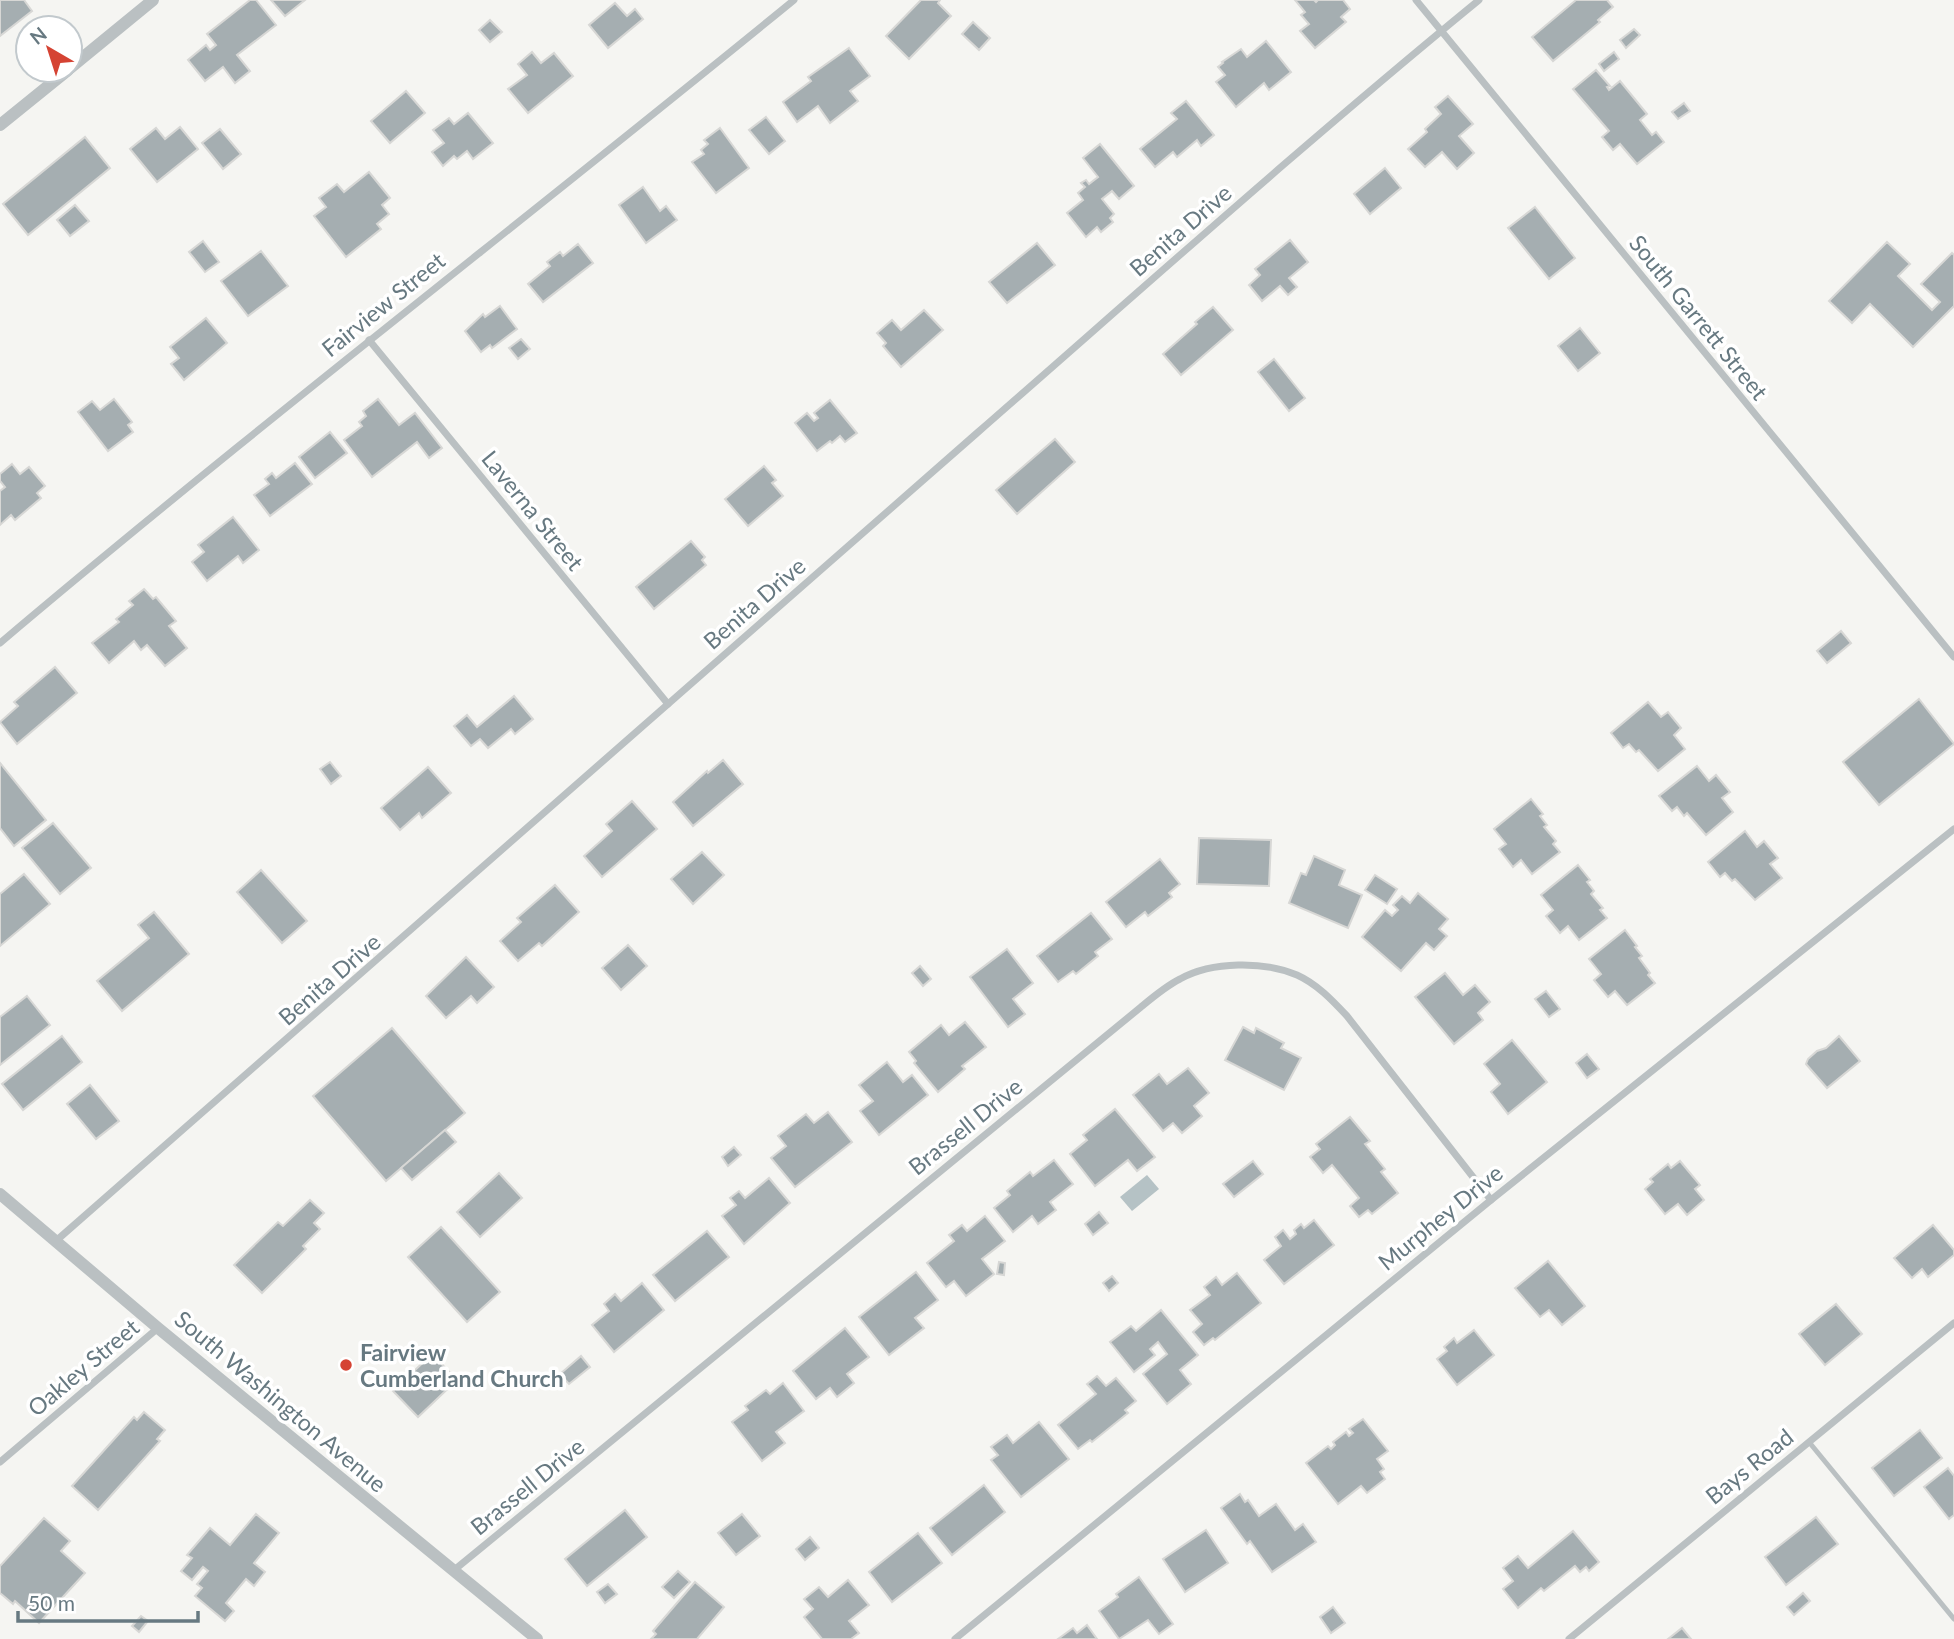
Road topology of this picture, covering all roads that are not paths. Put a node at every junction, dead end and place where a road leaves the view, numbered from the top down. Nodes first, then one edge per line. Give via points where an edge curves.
1 (153, 0) edge
2 (794, 0) edge
3 (1416, 0) edge
4 (1479, 0) edge
5 (1440, 32) junction
6 (84, 57) edge
7 (51, 84) edge
8 (0, 125) edge
9 (369, 340) junction
10 (0, 643) edge
11 (1954, 657) edge
12 (668, 704) junction
13 (1954, 829) edge
14 (0, 1194) edge
15 (1491, 1200) junction
16 (57, 1240) junction
17 (1954, 1323) edge
18 (159, 1328) junction
19 (1809, 1442) junction
20 (0, 1462) edge
21 (453, 1571) junction
22 (1954, 1619) edge
23 (537, 1639) edge
24 (955, 1639) edge
25 (1569, 1639) edge

1 - 6 street
2 - 9 street, Fairview Street
3 - 5 street, South Garrett Street
4 - 5 street, Benita Drive
5 - 11 street, South Garrett Street
5 - 12 street, Benita Drive
7 - 8 street
9 - 10 street, Fairview Street
9 - 12 street, Laverna Street
12 - 16 street, Benita Drive
13 - 15 street, Murphey Drive
14 - 16 street, South Washington Avenue
15 - 21 street, Brassell Drive via 1347,1016 1313,984 1296,975 1250,966 1192,974 1141,1007
15 - 24 street, Murphey Drive
16 - 18 street, South Washington Avenue
17 - 19 street, Bays Road
18 - 20 street, Oakley Street
18 - 21 street, South Washington Avenue
19 - 22 lane
19 - 25 street, Bays Road
21 - 23 street, South Washington Avenue

